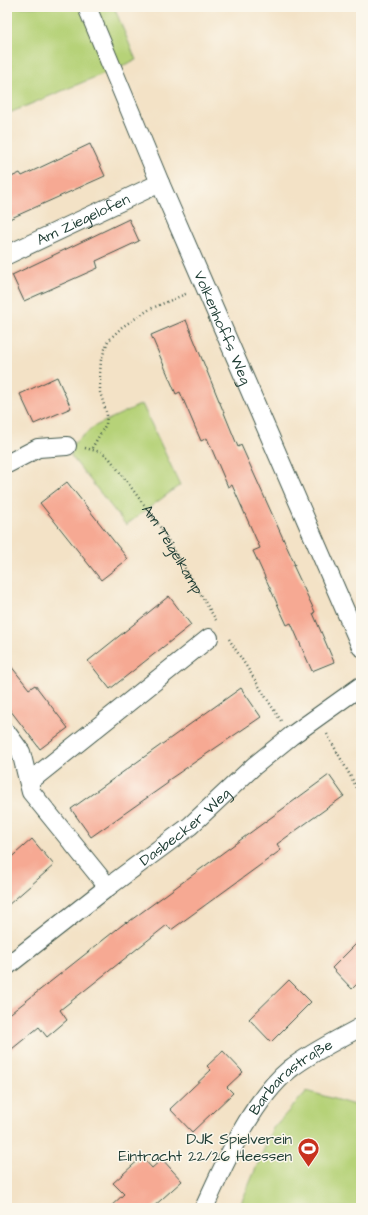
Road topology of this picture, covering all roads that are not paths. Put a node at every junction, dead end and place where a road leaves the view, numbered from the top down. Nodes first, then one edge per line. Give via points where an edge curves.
1 (87, 7) edge
2 (160, 183) junction
3 (7, 255) edge
4 (67, 446) road end
5 (7, 464) edge
6 (218, 637) road end
7 (361, 647) edge
8 (361, 686) edge
9 (7, 733) edge
10 (29, 782) junction
11 (108, 888) junction
12 (7, 966) edge
13 (361, 1027) edge
14 (204, 1208) edge

1 - 2 street, Volkenhoffs Weg
2 - 3 street, Am Ziegelofen
2 - 7 street, Volkenhoffs Weg
4 - 5 street via 38,448
6 - 10 street
8 - 11 street, Dasbecker Weg via 290,736 190,826
9 - 10 street via 21,752
10 - 11 street via 31,792
11 - 12 street, Dasbecker Weg
13 - 14 street, Barbarastraße via 312,1054 289,1070 269,1091 247,1122

